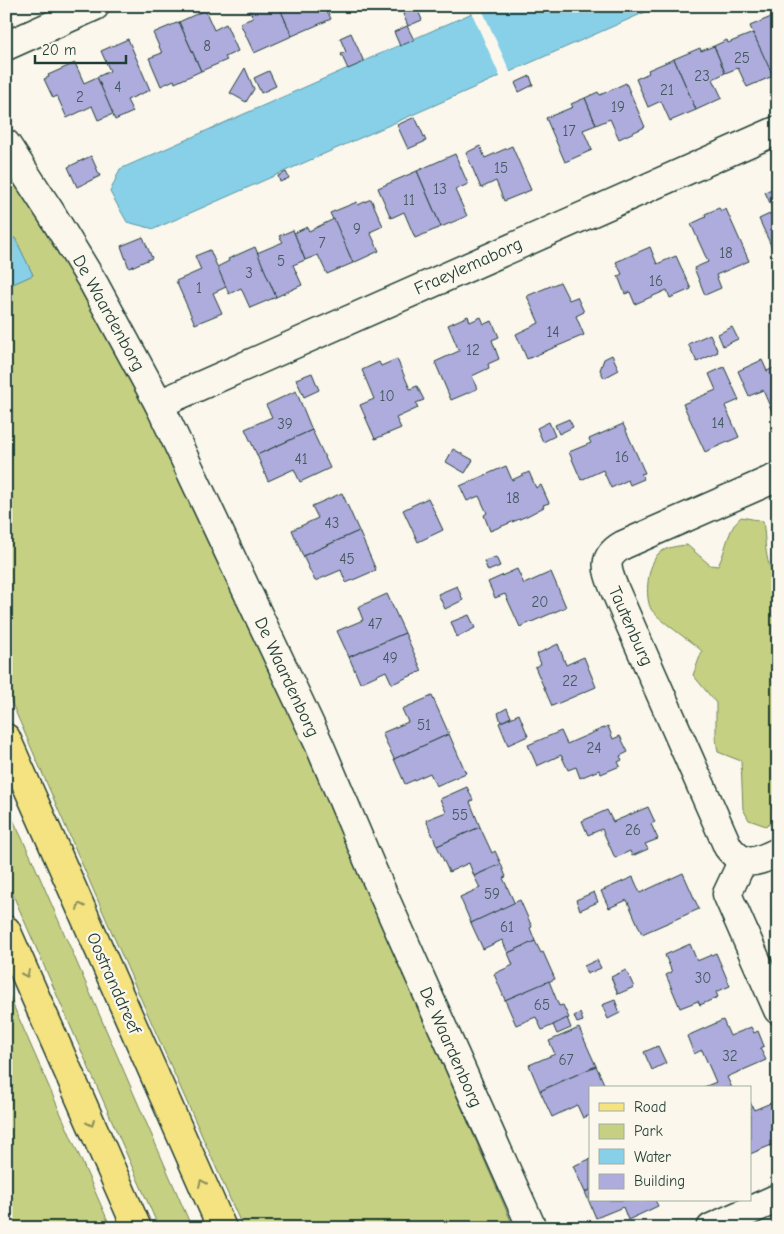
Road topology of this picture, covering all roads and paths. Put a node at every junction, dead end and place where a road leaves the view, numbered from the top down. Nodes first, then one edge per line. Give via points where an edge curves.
1 (95, 6) edge
2 (6, 46) edge
3 (778, 130) edge
4 (6, 144) edge
5 (159, 404) junction
6 (778, 477) edge
7 (6, 738) edge
8 (778, 852) edge
9 (743, 860) junction
10 (6, 930) edge
11 (778, 1010) edge
12 (778, 1198) edge
13 (138, 1228) edge
14 (222, 1228) edge
15 (532, 1228) edge
16 (711, 1228) edge

1 - 2 street
3 - 5 street, Fraeylemaborg
4 - 5 street, De Waardenborg via 94,284
5 - 15 street, De Waardenborg via 319,744
6 - 9 street, Tautenburg via 623,545 612,554 607,566 728,847
14 -> 7 main road, Oostranddreef
8 - 9 street via 755,862
9 - 11 street via 727,894
10 -> 13 main road
12 - 16 street

